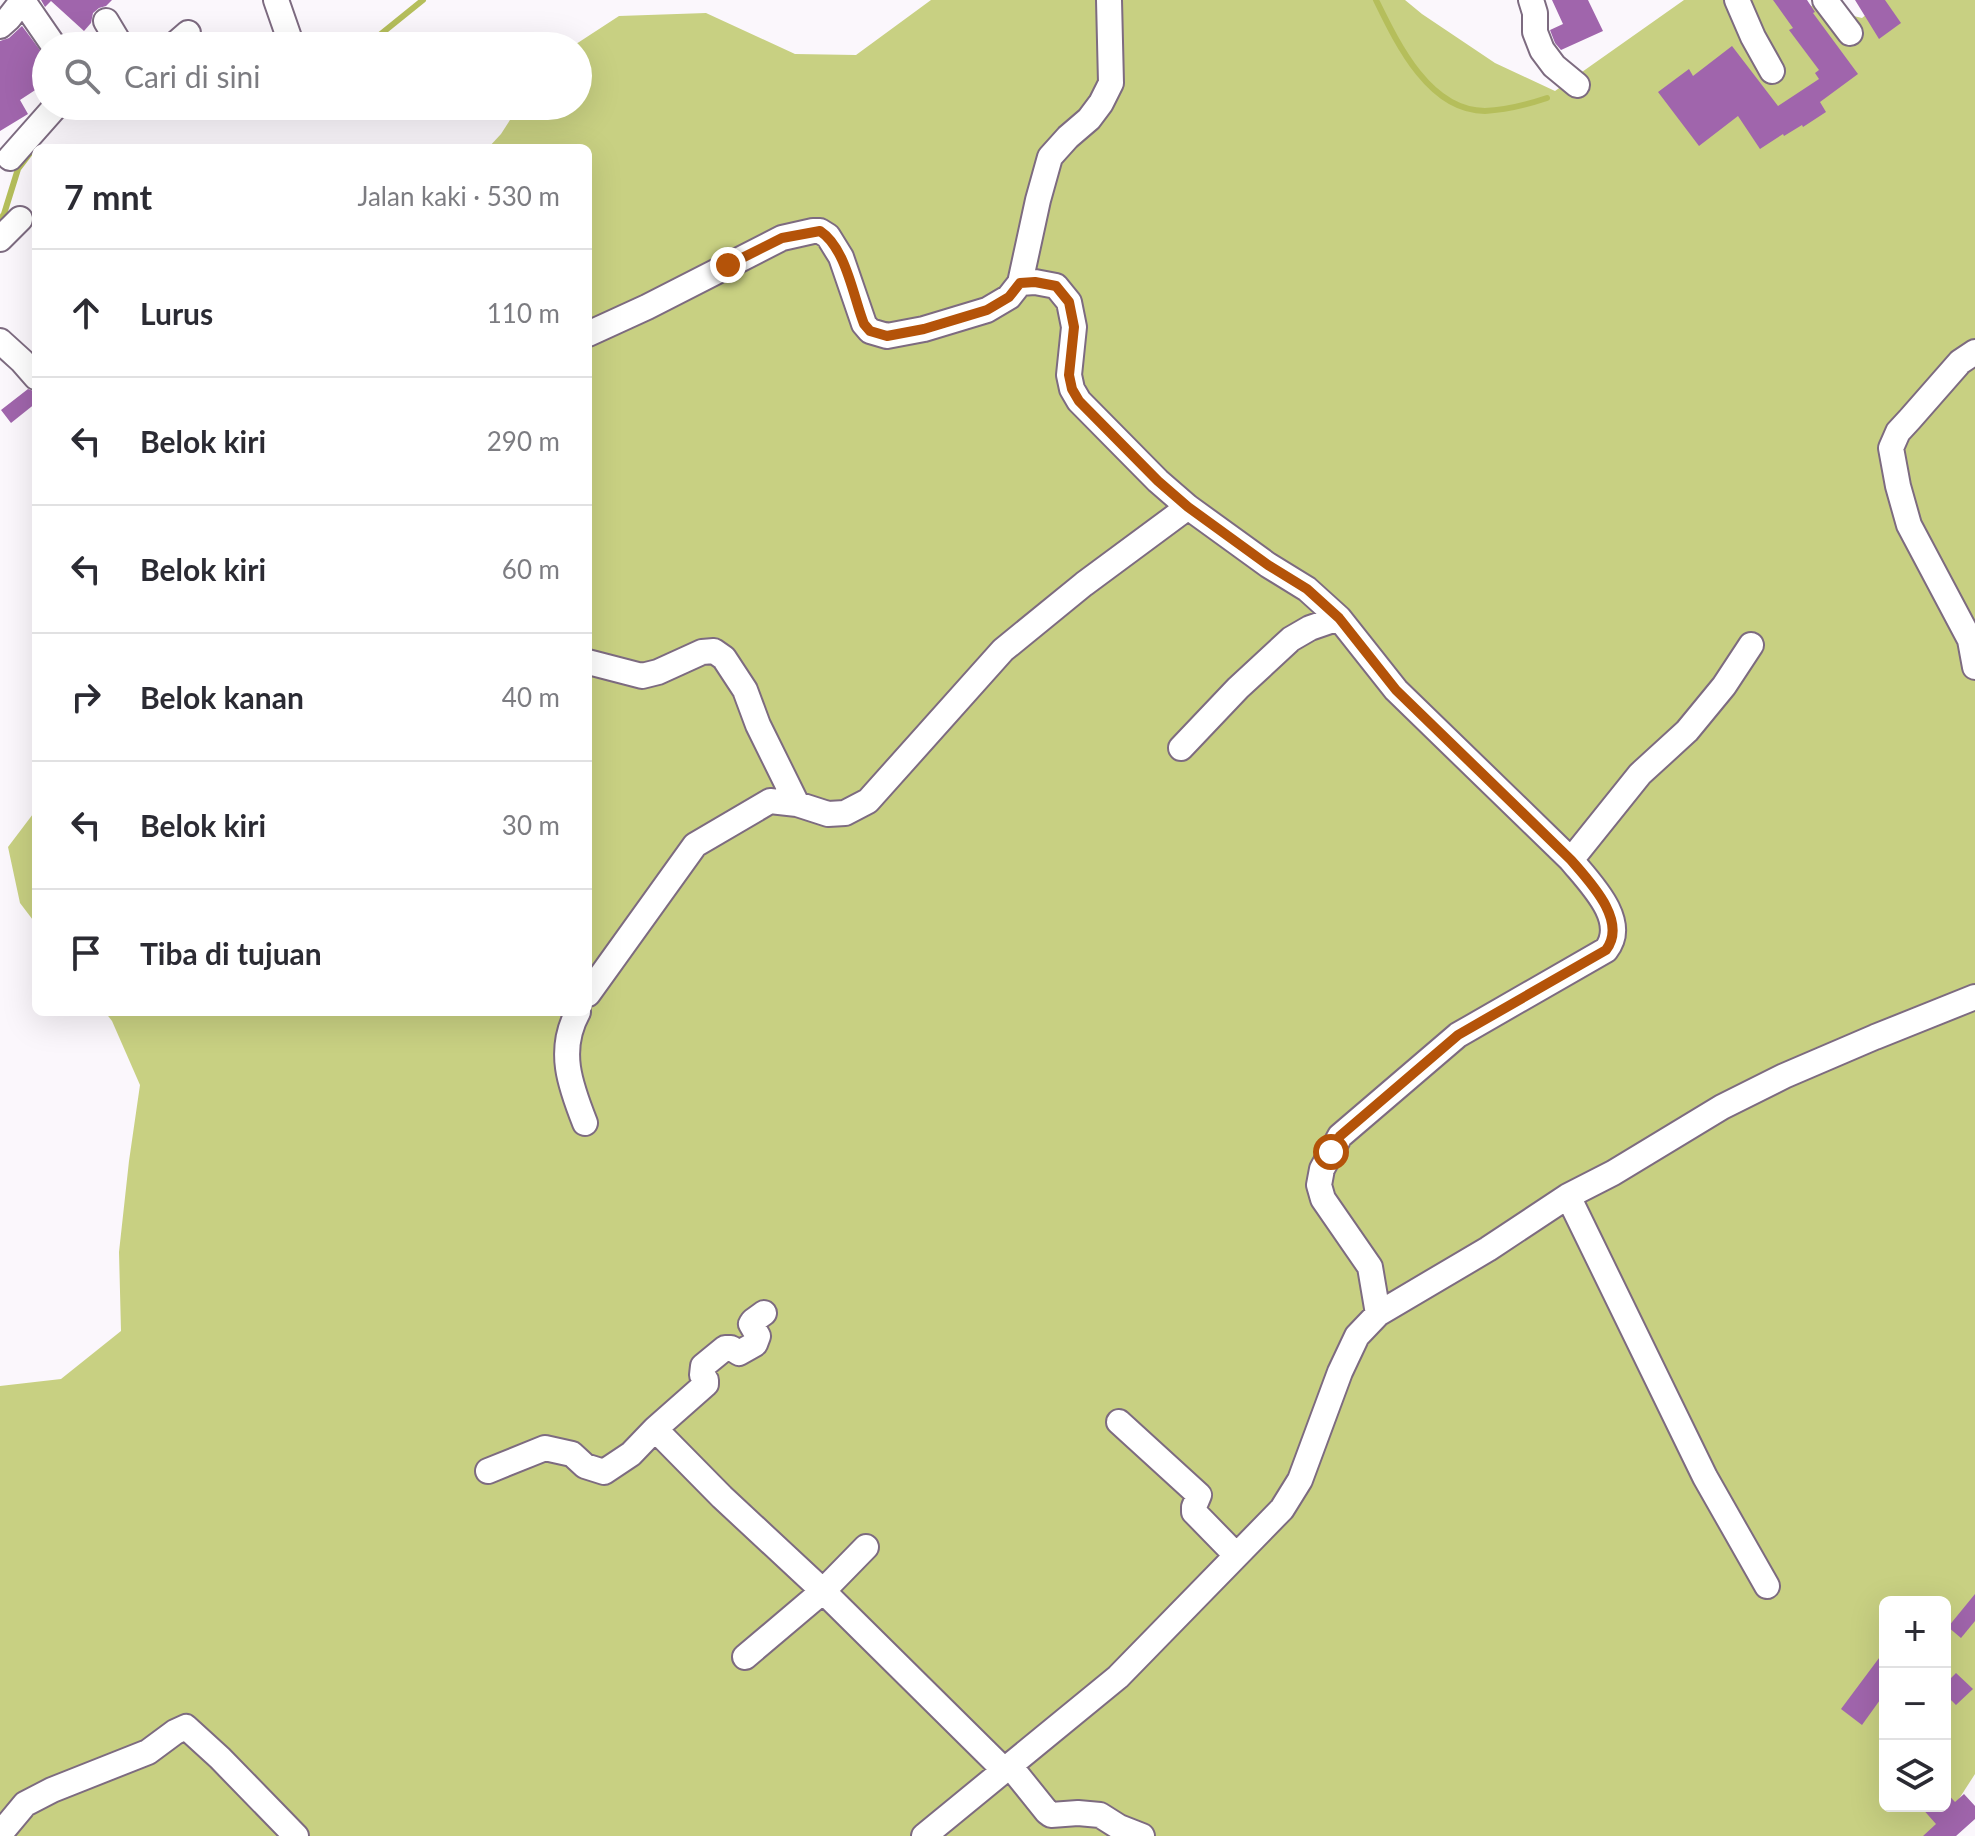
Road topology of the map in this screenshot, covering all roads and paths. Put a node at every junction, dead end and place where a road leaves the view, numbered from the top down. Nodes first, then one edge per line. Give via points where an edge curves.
1 (23, 0) edge
2 (276, 0) edge
3 (1109, 0) edge
4 (1531, 0) edge
5 (1737, 0) edge
6 (1825, 0) edge
7 (106, 21) dead end
8 (0, 26) edge
9 (45, 32) edge
10 (113, 32) edge
11 (287, 32) edge
12 (1850, 33) dead end
13 (1772, 71) dead end
14 (1577, 85) dead end
15 (44, 120) edge
16 (10, 158) dead end
17 (20, 219) dead end
18 (0, 239) edge
19 (1020, 283) junction
20 (592, 332) edge
21 (0, 341) edge
22 (1975, 352) edge
23 (31, 362) edge
24 (1188, 507) junction
25 (1339, 618) junction
26 (1972, 638) edge
27 (1751, 645) dead end
28 (592, 663) edge
29 (1975, 667) edge
30 (1181, 748) dead end
31 (797, 804) junction
32 (1571, 860) junction
33 (592, 988) edge
34 (1975, 997) edge
35 (576, 1016) edge
36 (585, 1123) dead end
37 (1568, 1196) junction
38 (764, 1313) dead end
39 (1378, 1314) junction
40 (1119, 1422) dead end
41 (655, 1429) junction
42 (488, 1471) dead end
43 (866, 1547) dead end
44 (1236, 1555) junction
45 (1767, 1586) dead end
46 (823, 1591) junction
47 (745, 1657) dead end
48 (1008, 1768) junction
49 (0, 1834) edge
50 (296, 1836) edge
51 (924, 1836) edge
52 (1142, 1836) edge

1 - 8 street
1 - 9 street
2 - 11 street
3 - 19 street via 1111,83 1089,119 1050,157
4 - 14 street via 1542,50
5 - 13 street
6 - 12 street
7 - 10 street
15 - 16 street
17 - 18 street
19 - 20 street via 987,310 887,336 864,324 841,257 828,236 813,231 782,238
19 - 24 street via 1056,286 1069,302 1074,327 1072,389
21 - 23 street
22 - 26 street via 1904,425 1891,448 1909,525
24 - 25 street via 1307,589
24 - 31 street via 1003,650 868,801 845,813 828,814
25 - 30 street via 1291,639
25 - 32 street via 1396,690
26 - 29 street
27 - 32 street via 1687,731 1640,774
28 - 31 street via 642,676 714,651 745,690
31 - 33 street via 770,801 695,845
32 - 39 street via 1610,916 1613,941 1606,950 1458,1035 1340,1136 1322,1169 1323,1199 1370,1267
34 - 37 street via 1784,1076
35 - 36 street via 565,1053
37 - 39 street
37 - 45 street via 1705,1477
38 - 41 street via 751,1324 758,1336 755,1344 739,1353 725,1348 703,1366 706,1384
39 - 44 street via 1357,1336 1340,1372 1300,1480 1282,1509
40 - 44 street via 1199,1495 1194,1512
41 - 42 street via 604,1472 585,1466 572,1454 545,1448
41 - 46 street
43 - 46 street
44 - 48 street via 1118,1677
46 - 47 street
46 - 48 street
48 - 51 street
48 - 52 street via 1051,1815 1100,1815
49 - 50 street via 25,1804 148,1752 186,1727

